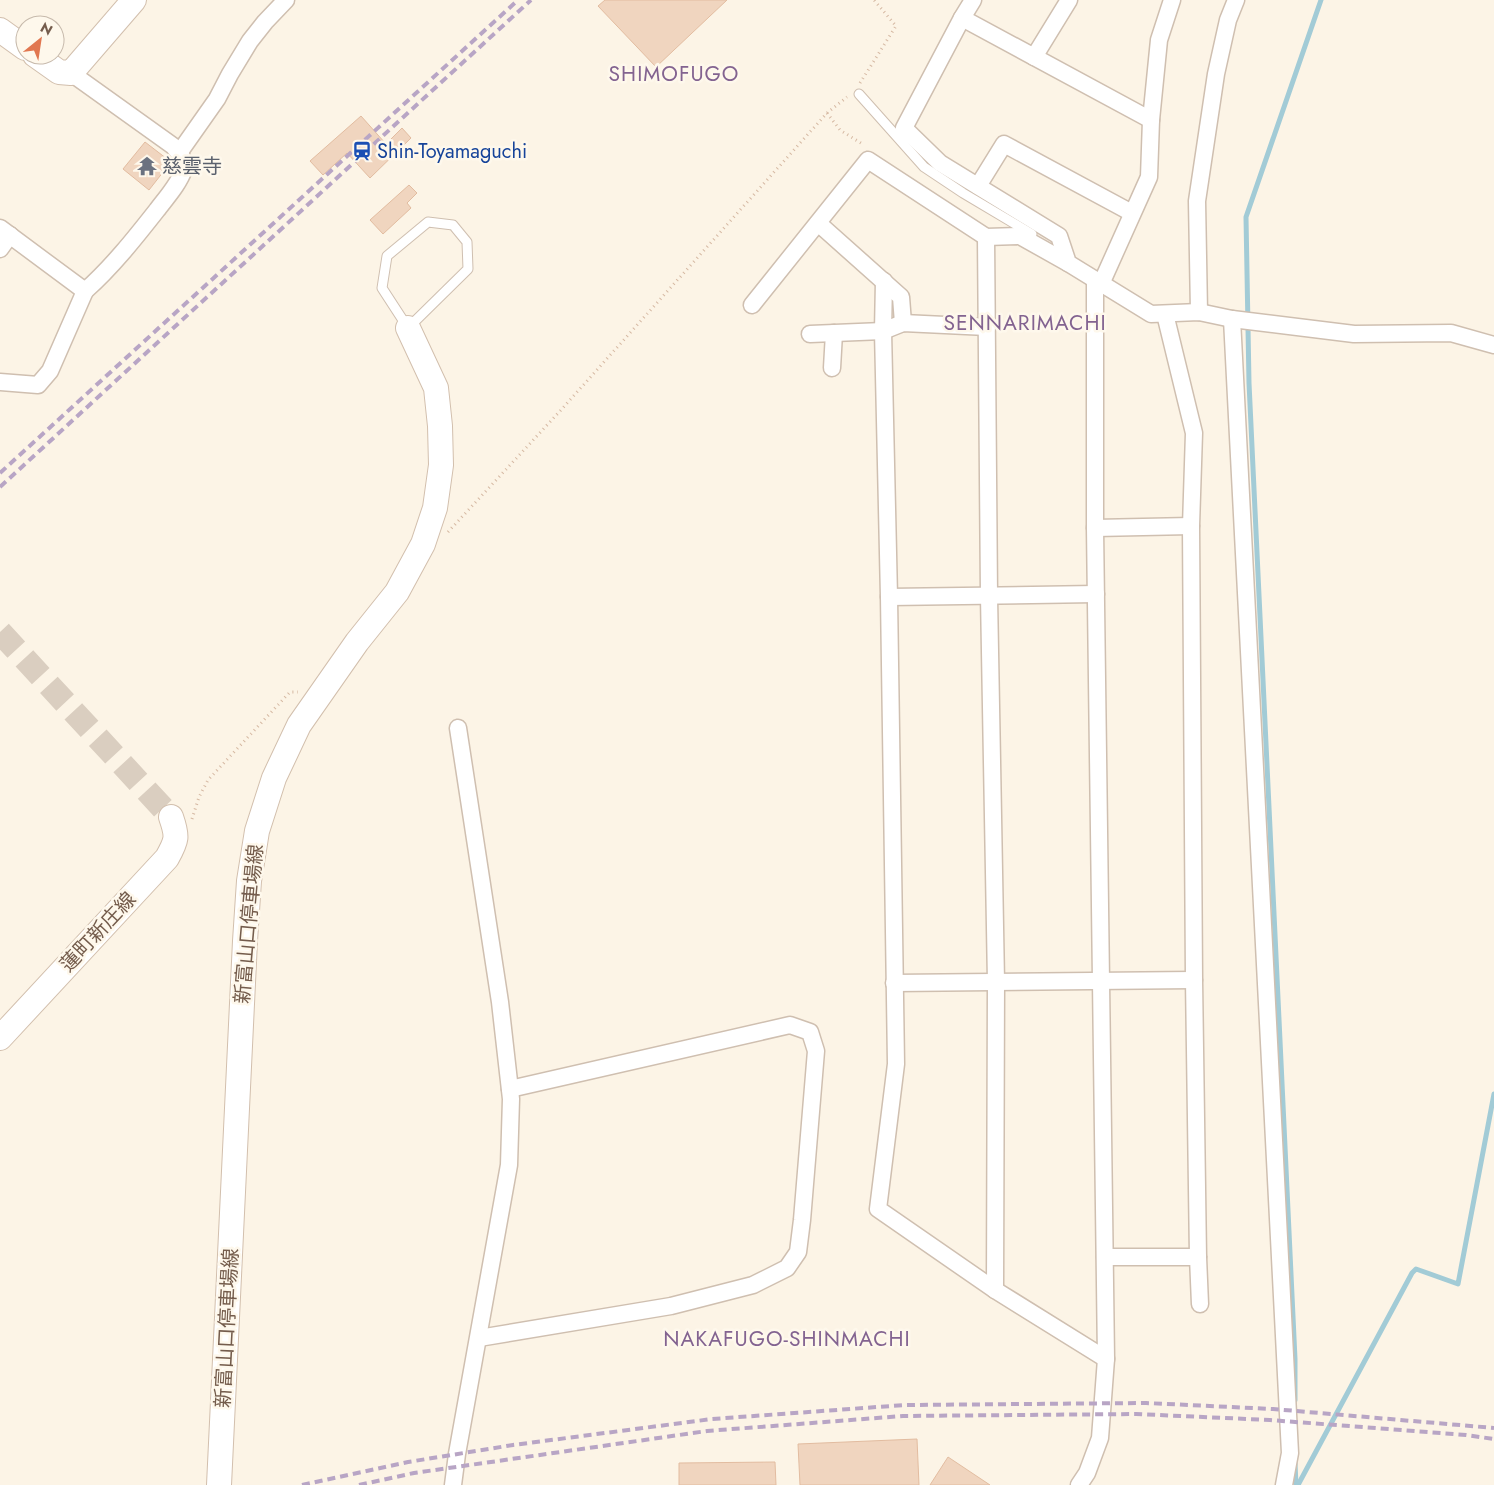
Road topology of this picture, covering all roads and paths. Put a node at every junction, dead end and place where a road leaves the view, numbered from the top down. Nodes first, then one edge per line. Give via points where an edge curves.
1 (134, 0) edge
2 (286, 0) edge
3 (874, 0) edge
4 (973, 0) edge
5 (1069, 0) edge
6 (1172, 0) edge
7 (1236, 0) edge
8 (962, 18) junction
9 (0, 30) edge
10 (15, 41) edge
11 (1034, 57) junction
12 (49, 65) edge
13 (71, 73) junction
14 (857, 93) joint
15 (848, 97) dead end
16 (1151, 120) junction
17 (179, 153) junction
18 (978, 186) junction
19 (1132, 213) junction
20 (818, 223) junction
21 (5, 231) edge
22 (986, 237) junction
23 (0, 249) edge
24 (1066, 259) junction
25 (884, 280) junction
26 (1098, 282) junction
27 (85, 291) junction
28 (752, 305) dead end
29 (1199, 312) junction
30 (1165, 314) junction
31 (1232, 319) junction
32 (903, 323) junction
33 (987, 327) junction
34 (408, 328) junction
35 (883, 331) junction
36 (834, 333) junction
37 (810, 334) dead end
38 (1494, 345) edge
39 (832, 368) dead end
40 (0, 382) edge
41 (1191, 526) junction
42 (1096, 528) junction
43 (422, 544) junction
44 (1096, 594) junction
45 (989, 596) junction
46 (889, 597) junction
47 (458, 728) dead end
48 (171, 817) tunnel mouth
49 (1194, 980) junction
50 (1101, 981) junction
51 (996, 982) junction
52 (894, 983) junction
53 (0, 1038) edge
54 (510, 1089) junction
55 (1198, 1256) junction
56 (1105, 1257) junction
57 (995, 1290) junction
58 (1200, 1304) dead end
59 (479, 1338) junction
60 (1106, 1359) junction
61 (1083, 1484) edge
62 (219, 1485) edge
63 (453, 1485) edge
64 (1284, 1485) edge

1 - 13 main road
2 - 17 street via 250,41 217,98
3 - 14 path via 896,26
4 - 8 street
5 - 11 street
6 - 16 street via 1159,40
7 - 29 street via 1228,20 1216,74 1197,202
8 - 11 street
8 - 18 street via 904,128 940,163
9 - 10 main road
11 - 16 street
12 - 13 main road via 59,72
13 - 17 street
14 - 24 lane via 924,168
15 - 43 path via 827,113 450,531
16 - 19 street via 1149,177
17 - 27 street via 184,158 184,168 172,190 110,266
18 - 19 street via 1004,144
18 - 24 street via 1059,236
19 - 26 street
20 - 22 street via 868,160
20 - 25 street
20 - 28 street
21 - 23 street
21 - 27 street
22 - 24 street via 1020,236
22 - 33 street
24 - 26 street
25 - 32 street via 902,297
25 - 35 street
26 - 30 street via 1151,314
26 - 42 street
27 - 40 street via 50,371 38,385
29 - 30 street
29 - 31 street
30 - 41 street via 1194,433
31 - 38 street via 1354,334 1451,333
31 - 64 street via 1290,1453
32 - 33 street
32 - 35 street
33 - 45 street
34 - 34 lane via 382,288 387,256 428,222 453,225 467,242 468,269
34 - 43 main road, 新富山口停車場線 via 436,388 440,426 441,466 435,508
35 - 36 street
35 - 46 street
36 - 37 street
36 - 39 street
41 - 42 street
41 - 49 street
42 - 44 street
43 - 62 main road, 新富山口停車場線 via 397,592 357,642 299,725 274,778 257,831 249,881 245,941
44 - 45 street
44 - 50 street
45 - 46 street
45 - 51 street
46 - 52 street
47 - 54 street via 500,1002
48 - 53 main road, 蓮町新庄線 via 176,831 175,843 167,858
49 - 50 street
49 - 55 street
50 - 51 street
50 - 56 street
51 - 52 street
51 - 57 street
52 - 57 street via 896,1064 878,1209
54 - 59 street via 509,1165
54 - 59 street via 790,1025 810,1032 816,1051 798,1252 787,1268 752,1285 671,1306
55 - 56 street
55 - 58 street
56 - 60 street
57 - 60 street
59 - 63 street
60 - 61 street via 1100,1438

